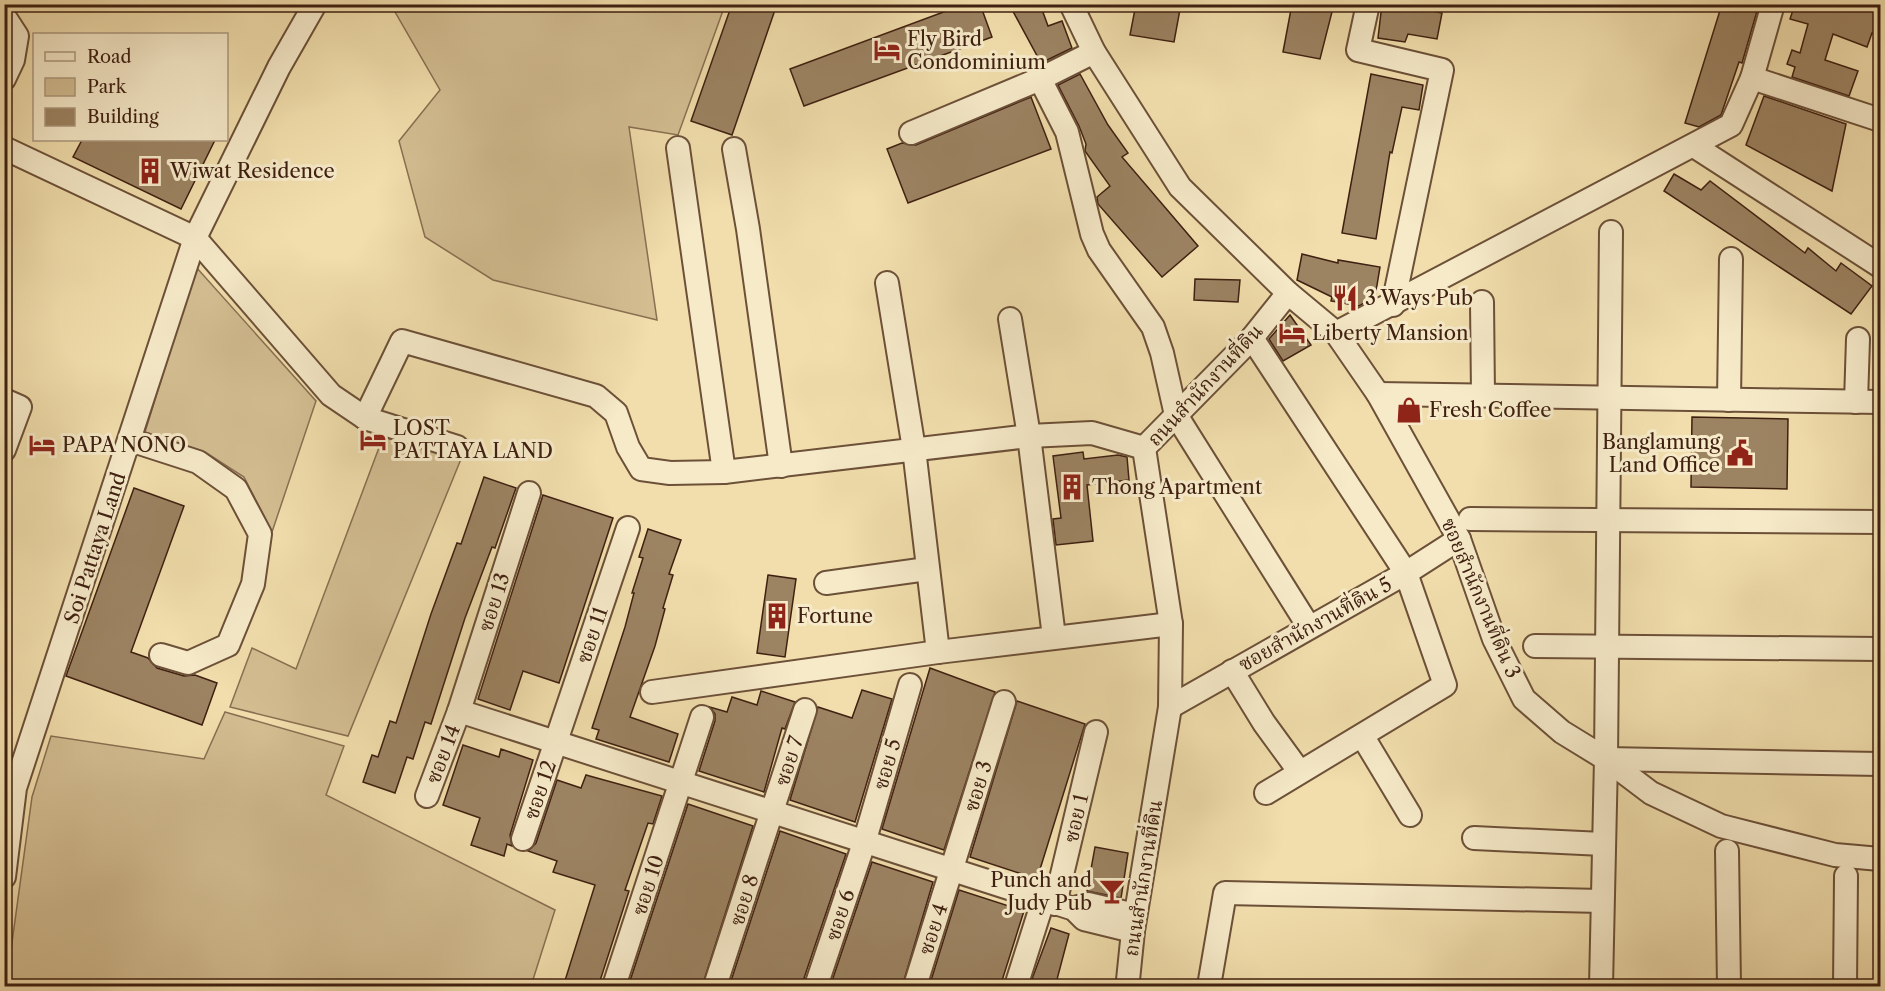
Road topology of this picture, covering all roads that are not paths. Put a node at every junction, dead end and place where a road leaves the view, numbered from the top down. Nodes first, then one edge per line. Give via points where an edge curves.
1 (315, 4) edge
2 (1071, 4) edge
3 (1368, 4) edge
4 (1773, 4) edge
5 (4, 16) edge
6 (1094, 52) junction
7 (1752, 78) junction
8 (4, 79) edge
9 (1040, 79) junction
10 (1880, 119) edge
11 (911, 133) dead end
12 (1694, 147) junction
13 (4, 148) edge
14 (678, 148) dead end
15 (734, 149) dead end
16 (1611, 232) dead end
17 (195, 238) junction
18 (1731, 259) dead end
19 (1881, 266) edge
20 (887, 283) dead end
21 (1288, 293) junction
22 (1482, 302) dead end
23 (1393, 305) junction
24 (1010, 319) dead end
25 (1336, 333) junction
26 (1252, 338) junction
27 (1858, 339) dead end
28 (1378, 394) junction
29 (1483, 395) junction
30 (1608, 398) junction
31 (4, 400) edge
32 (1729, 400) junction
33 (1856, 402) junction
34 (1881, 402) edge
35 (1176, 415) junction
36 (366, 418) junction
37 (1029, 436) junction
38 (130, 440) junction
39 (457, 447) dead end
40 (1144, 448) junction
41 (914, 449) junction
42 (4, 450) edge
43 (781, 466) junction
44 (724, 472) junction
45 (529, 493) dead end
46 (1608, 520) junction
47 (1881, 522) edge
48 (628, 528) dead end
49 (1464, 529) junction
50 (927, 569) junction
51 (1406, 573) junction
52 (826, 583) dead end
53 (1171, 624) junction
54 (1309, 627) junction
55 (1054, 637) junction
56 (1607, 645) junction
57 (1535, 646) dead end
58 (1881, 649) edge
59 (939, 652) junction
60 (161, 656) dead end
61 (1232, 671) junction
62 (910, 685) dead end
63 (652, 692) dead end
64 (1004, 702) dead end
65 (1170, 707) junction
66 (805, 710) dead end
67 (459, 711) junction
68 (702, 717) dead end
69 (1096, 732) dead end
70 (1363, 737) junction
71 (556, 742) junction
72 (1606, 759) junction
73 (1881, 764) edge
74 (1299, 771) junction
75 (681, 783) junction
76 (10, 786) edge
77 (1266, 793) dead end
78 (427, 796) dead end
79 (772, 813) junction
80 (1410, 815) dead end
81 (523, 838) dead end
82 (1474, 838) dead end
83 (864, 843) junction
84 (1603, 844) junction
85 (1728, 851) dead end
86 (1881, 858) edge
87 (952, 871) junction
88 (1846, 876) dead end
89 (4, 877) edge
90 (1602, 900) junction
91 (1057, 904) junction
92 (1134, 923) junction
93 (614, 987) edge
94 (715, 987) edge
95 (816, 987) edge
96 (915, 987) edge
97 (1016, 987) edge
98 (1130, 987) edge
99 (1209, 987) edge
100 (1601, 987) edge
101 (1729, 987) edge
102 (1845, 987) edge

1 - 17 street, Soi Pattaya Land via 279,67
2 - 6 street
3 - 23 street via 1358,50 1442,70
4 - 7 street
5 - 8 street via 17,36 13,60
6 - 9 street
6 - 21 street via 1180,187
7 - 10 street
7 - 12 street via 1731,125
9 - 11 street
9 - 35 street via 1067,132 1095,242 1158,340
12 - 19 street
12 - 23 street via 1472,260
13 - 17 street
14 - 44 street
15 - 43 street
16 - 30 street
17 - 36 street via 331,395
17 - 38 street, Soi Pattaya Land
18 - 32 street
20 - 41 street
21 - 25 street, ซอยสำนักงานที่ดิน 3
21 - 26 street, ถนนสำนักงานที่ดิน
22 - 29 street
23 - 25 street
24 - 37 street
25 - 28 street, ซอยสำนักงานที่ดิน 3
26 - 35 street, ถนนสำนักงานที่ดิน
26 - 51 street
27 - 33 street
28 - 29 street
28 - 49 street, ซอยสำนักงานที่ดิน 3
29 - 30 street
30 - 32 street
30 - 46 street
31 - 42 street via 20,407
32 - 33 street
33 - 34 street
35 - 40 street, ถนนสำนักงานที่ดิน
35 - 54 street
36 - 39 street
36 - 44 street via 402,341 596,396 616,413 641,469
37 - 40 street via 1092,433
37 - 41 street
37 - 55 street
38 - 60 street via 198,462 217,475 236,489 260,534 253,584 228,645 188,663
38 - 76 street, Soi Pattaya Land
40 - 53 street, ถนนสำนักงานที่ดิน
41 - 43 street
41 - 50 street
43 - 44 street
45 - 67 street, ซอย 13
46 - 47 street
46 - 49 street
46 - 56 street
48 - 71 street, ซอย 11
49 - 51 street, ซอยสำนักงานที่ดิน 5
49 - 72 street, ซอยสำนักงานที่ดิน 3 via 1494,639 1524,699 1562,732
50 - 52 street
50 - 59 street
51 - 54 street, ซอยสำนักงานที่ดิน 5
51 - 70 street via 1445,685
53 - 55 street
53 - 65 street, ถนนสำนักงานที่ดิน
54 - 61 street, ซอยสำนักงานที่ดิน 5
55 - 59 street
56 - 57 street
56 - 58 street
56 - 72 street
59 - 63 street
61 - 65 street, ซอยสำนักงานที่ดิน 5
61 - 74 street
62 - 83 street, ซอย 5
64 - 87 street, ซอย 3
65 - 92 street, ถนนสำนักงานที่ดิน
66 - 79 street, ซอย 7
67 - 71 street
67 - 78 street, ซอย 14
68 - 75 street, ซอย 10
69 - 91 street, ซอย 1
70 - 74 street
70 - 80 street
71 - 75 street
71 - 81 street, ซอย 12
72 - 73 street
72 - 84 street
72 - 86 street, ซอยสำนักงานที่ดิน 3 via 1651,793 1721,826 1835,855
74 - 77 street
75 - 79 street
75 - 93 street, ซอย 10
76 - 89 street, Soi Pattaya Land
79 - 83 street
79 - 94 street, ซอย 8
82 - 84 street
83 - 87 street
83 - 95 street, ซอย 6
84 - 90 street
85 - 101 street
87 - 91 street
87 - 96 street, ซอย 4
88 - 102 street
90 - 99 street via 1225,893
90 - 100 street
91 - 92 street via 1088,904
91 - 97 street, ซอย 1
92 - 98 street, ถนนสำนักงานที่ดิน

